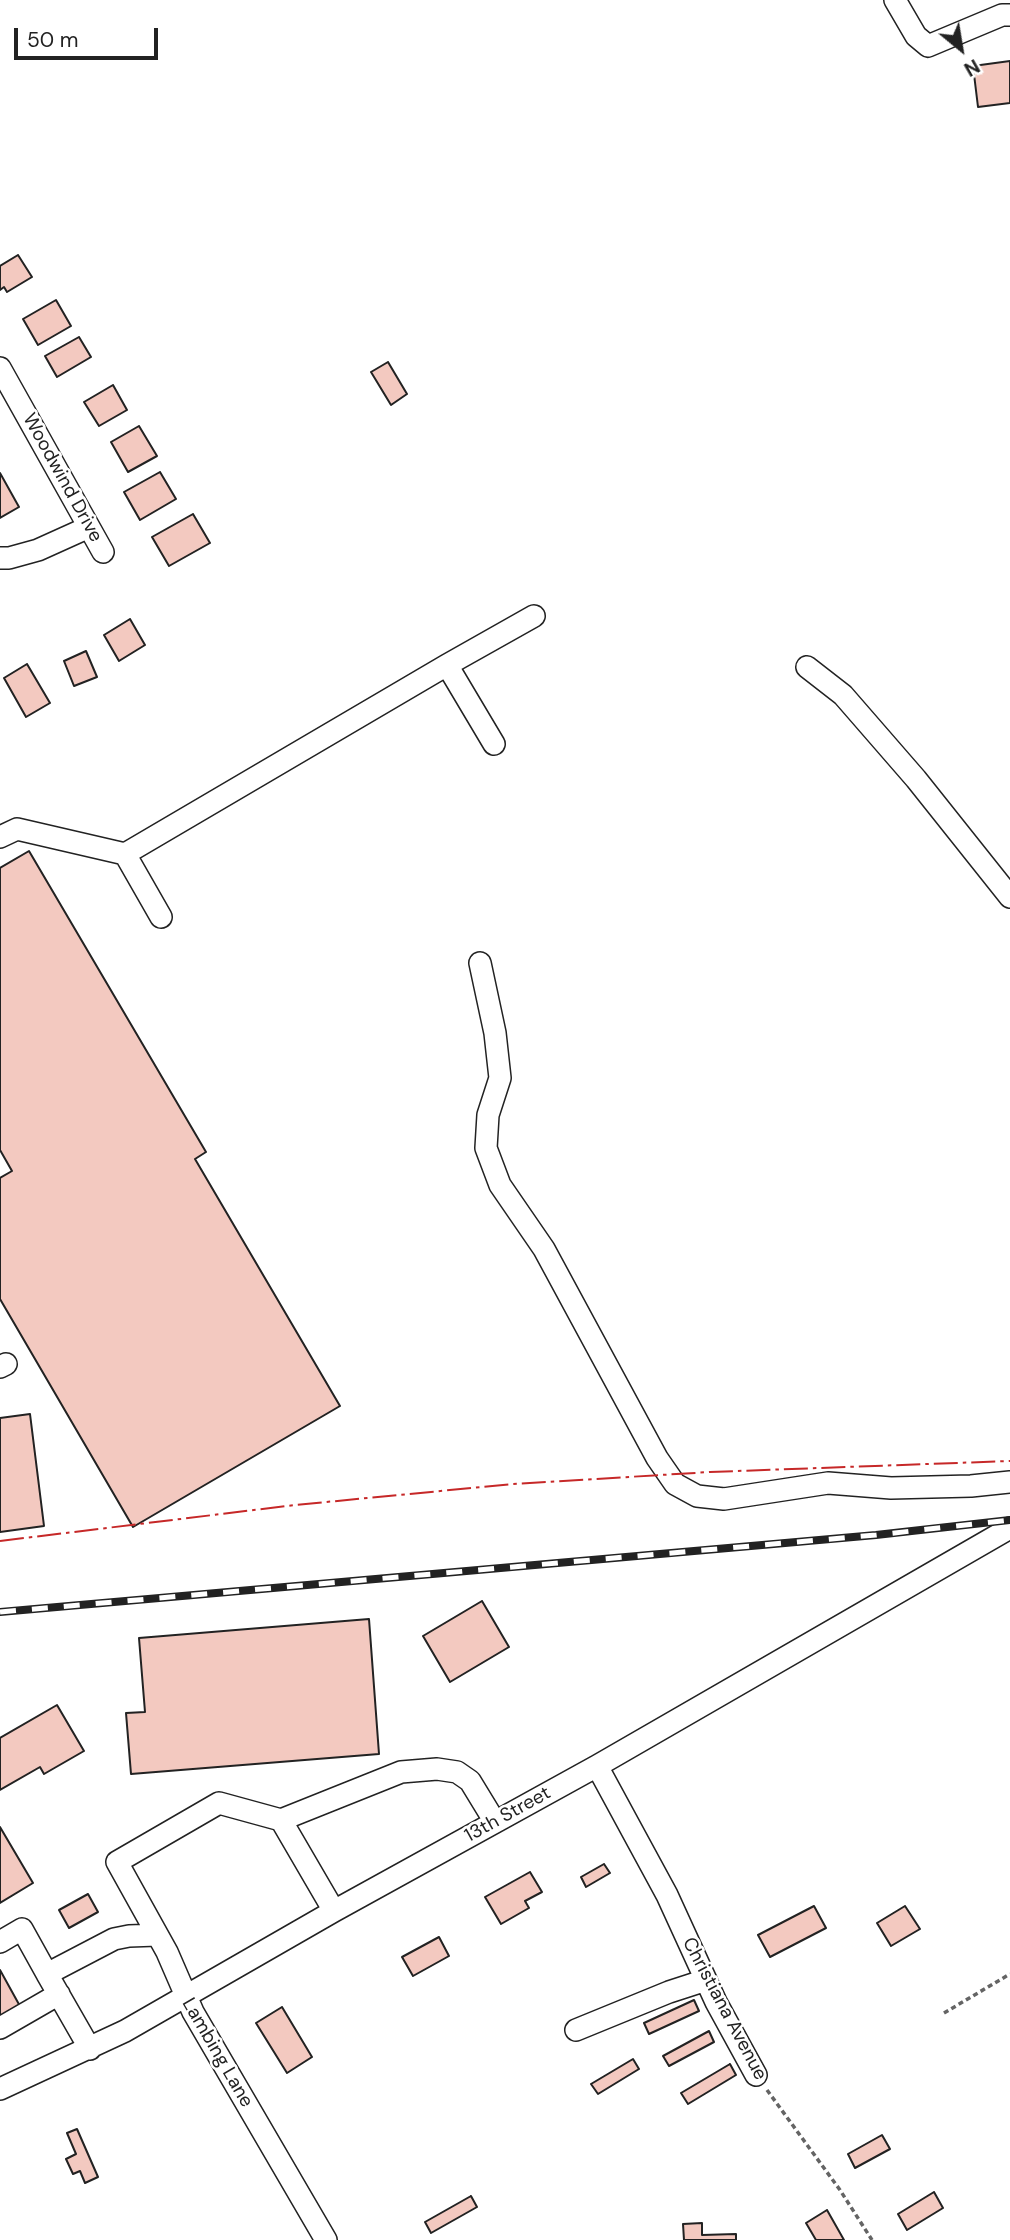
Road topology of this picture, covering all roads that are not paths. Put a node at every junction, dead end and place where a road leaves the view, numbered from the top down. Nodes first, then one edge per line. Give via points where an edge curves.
1 (895, 0) edge
2 (1010, 15) edge
3 (0, 368) edge
4 (89, 527) junction
5 (103, 552) dead end
6 (0, 558) edge
7 (534, 616) dead end
8 (447, 664) junction
9 (807, 667) dead end
10 (494, 744) dead end
11 (0, 838) edge
12 (125, 854) junction
13 (1010, 897) edge
14 (161, 917) dead end
15 (480, 963) dead end
16 (1010, 1482) edge
17 (1010, 1528) edge
18 (597, 1766) junction
19 (281, 1820) junction
20 (495, 1822) junction
21 (334, 1911) junction
22 (157, 1936) junction
23 (0, 1942) edge
24 (47, 1974) junction
25 (706, 1980) junction
26 (59, 1994) junction
27 (185, 1998) junction
28 (0, 2028) edge
29 (576, 2030) dead end
30 (90, 2049) junction
31 (756, 2075) road end
32 (0, 2089) edge
33 (326, 2240) edge

1 - 2 street via 916,36 928,46
3 - 4 street, Woodwind Drive
4 - 5 street, Woodwind Drive
4 - 6 street via 38,550
7 - 8 street
8 - 10 street
8 - 12 street
9 - 13 street via 843,695
11 - 12 street via 17,828
12 - 14 street
15 - 16 street via 500,1078 488,1115 486,1147 500,1185 544,1249 675,1484 698,1496 724,1499 828,1483 891,1488
17 - 18 street, 13th Street
18 - 20 street, 13th Street
18 - 25 street, Christiana Avenue via 667,1895
19 - 20 street via 401,1773 437,1769 457,1772 470,1781
19 - 21 street
19 - 22 street, Lambing Lane via 219,1802 117,1861
20 - 21 street, 13th Street
21 - 27 street, 13th Street
22 - 24 street via 114,1940
22 - 27 street, Lambing Lane
23 - 24 street via 22,1929
24 - 26 street
25 - 29 street
25 - 31 street, Christiana Avenue
26 - 28 street
26 - 30 street
27 - 30 street, 13th Street
27 - 33 street, Lambing Lane
30 - 32 street, 13th Street

